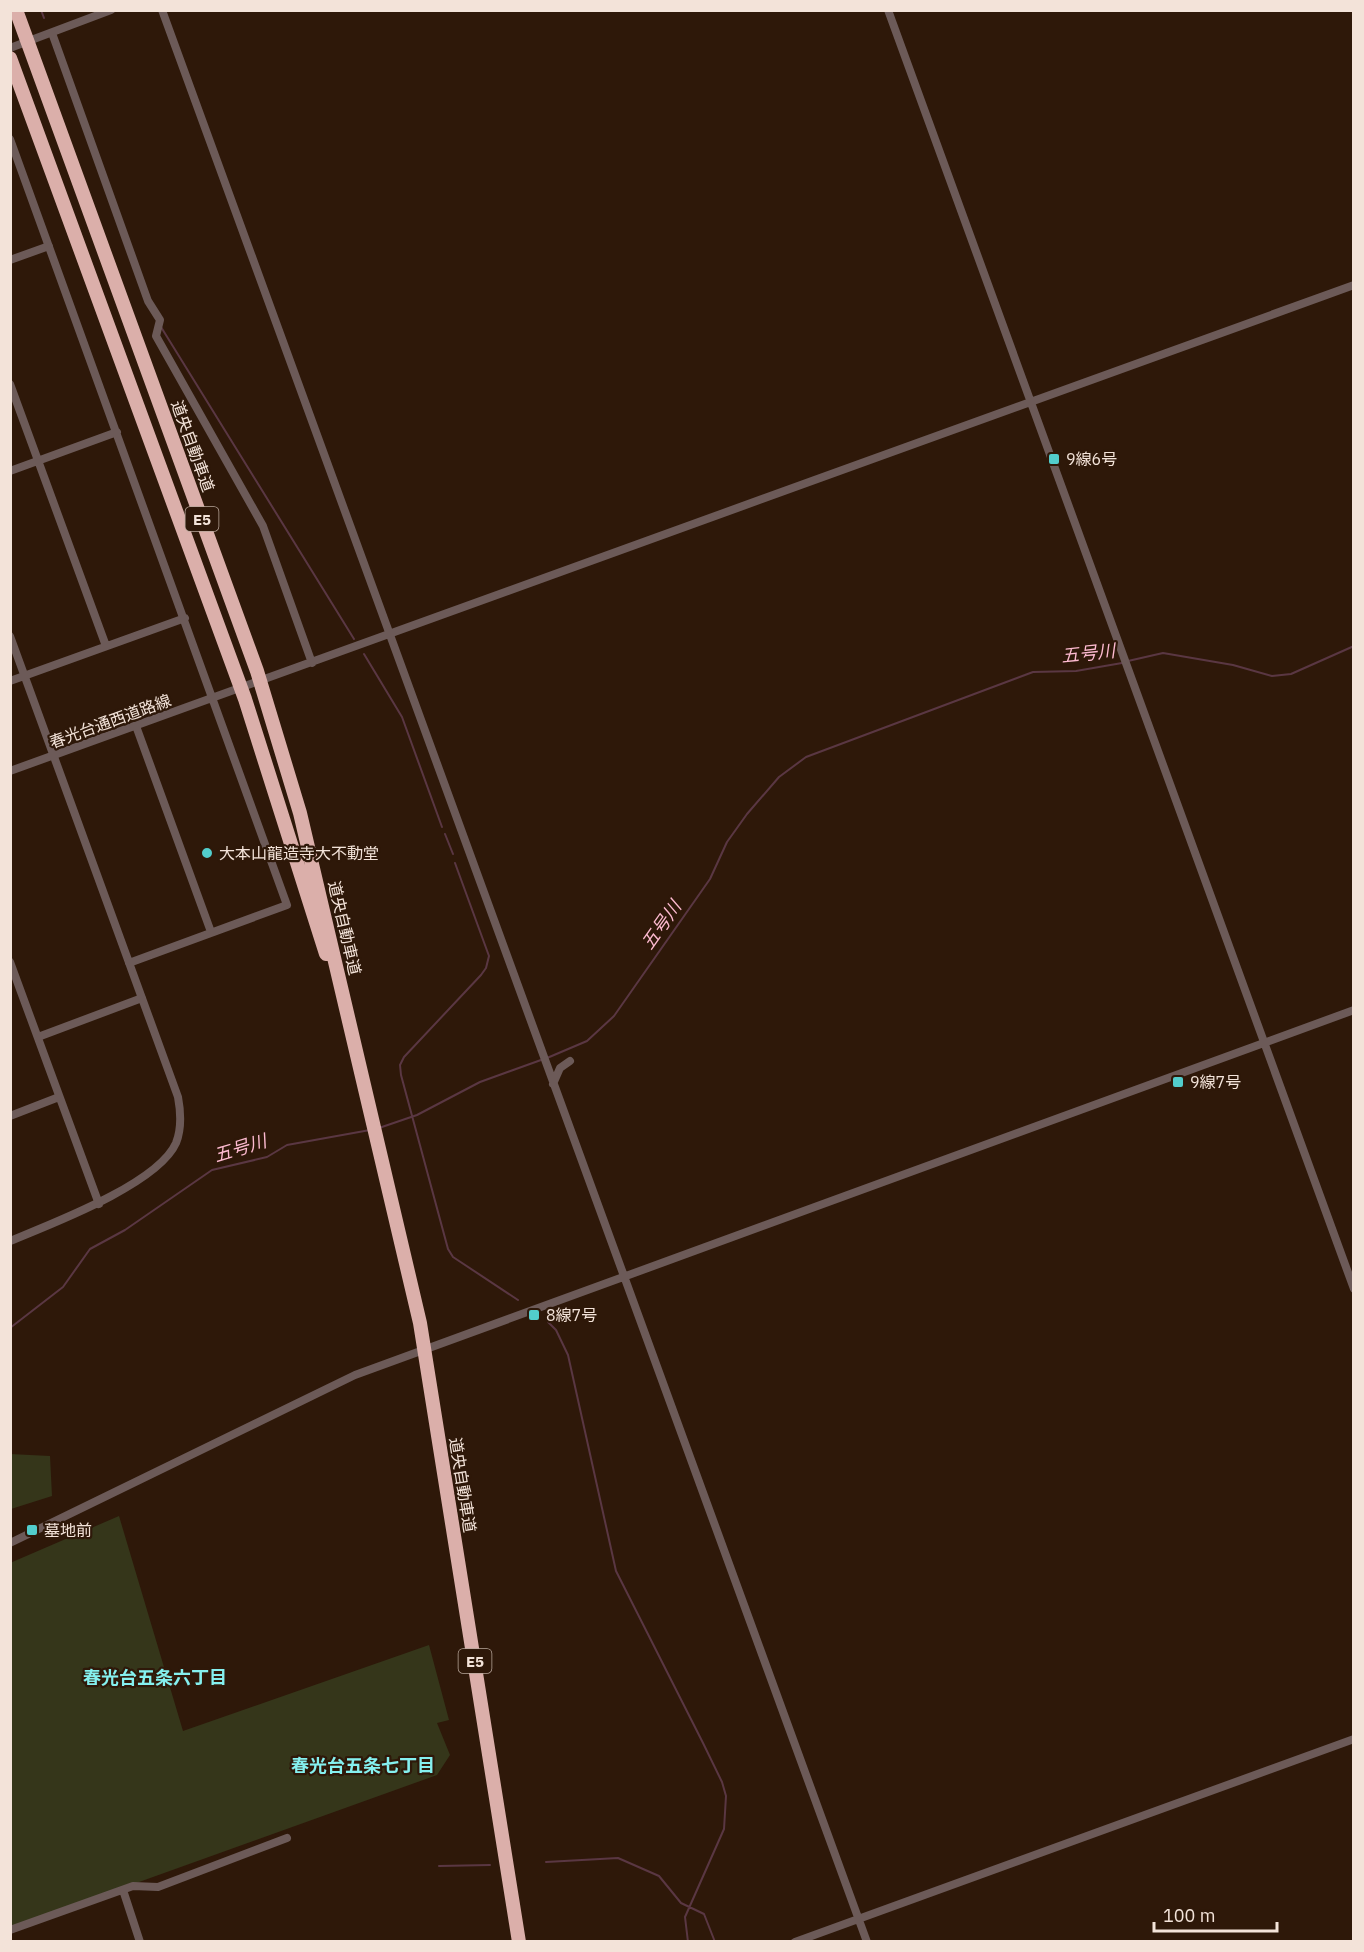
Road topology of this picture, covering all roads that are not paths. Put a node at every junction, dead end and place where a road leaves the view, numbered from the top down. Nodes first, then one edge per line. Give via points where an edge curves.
1 (16, 10) edge
2 (111, 10) edge
3 (162, 10) edge
4 (888, 10) edge
5 (52, 33) junction
6 (10, 48) edge
7 (10, 58) edge
8 (10, 139) edge
9 (49, 246) junction
10 (10, 260) edge
11 (1353, 285) edge
12 (10, 384) edge
13 (1031, 401) junction
14 (117, 432) junction
15 (38, 461) junction
16 (10, 471) edge
17 (185, 618) junction
18 (390, 635) junction
19 (10, 636) edge
20 (106, 646) junction
21 (312, 663) junction
22 (25, 675) junction
23 (10, 681) edge
24 (217, 696) junction
25 (136, 726) junction
26 (54, 755) junction
27 (10, 771) edge
28 (211, 932) junction
29 (10, 962) edge
30 (129, 963) junction
31 (142, 998) junction
32 (1353, 1010) edge
33 (38, 1037) junction
34 (353, 1039) junction
35 (1265, 1042) junction
36 (570, 1061) dead end
37 (554, 1084) junction
38 (59, 1096) junction
39 (10, 1116) edge
40 (99, 1204) junction
41 (11, 1239) edge
42 (625, 1277) junction
43 (1353, 1289) edge
44 (10, 1543) edge
45 (1353, 1739) edge
46 (287, 1838) dead end
47 (123, 1890) junction
48 (859, 1919) junction
49 (10, 1930) edge
50 (140, 1941) edge
51 (519, 1941) edge
52 (795, 1941) edge
53 (867, 1941) edge

1 - 34 highway, 道央自動車道 / E5 via 265,693 321,894
2 - 5 street
3 - 18 street
4 - 13 street
5 - 6 street
5 - 21 street via 160,326 156,336 263,526
7 - 34 highway, 道央自動車道 / E5 via 246,699
8 - 9 street
9 - 10 street
9 - 14 street
11 - 13 street, 春光台通西道路線
12 - 15 street
13 - 18 street, 春光台通西道路線
13 - 35 street
14 - 15 street
14 - 17 street
15 - 16 street
15 - 20 street
17 - 20 street
17 - 24 street
18 - 21 street, 春光台通西道路線
18 - 37 street
19 - 22 street
20 - 22 street
21 - 24 street, 春光台通西道路線
22 - 23 street
22 - 26 street
24 - 25 street, 春光台通西道路線
24 - 28 street via 287,905
25 - 26 street, 春光台通西道路線
25 - 28 street
26 - 27 street, 春光台通西道路線
26 - 30 street
28 - 30 street
29 - 33 street
30 - 31 street
31 - 33 street
31 - 40 street via 178,1097 180,1128 160,1164
32 - 35 street
33 - 38 street
34 - 51 highway, 道央自動車道 / E5 via 420,1323
35 - 42 street
35 - 43 street
36 - 37 street via 560,1068
37 - 42 street
38 - 39 street
38 - 40 street
40 - 41 street
42 - 44 street via 354,1375
42 - 48 street
45 - 48 street
46 - 47 street via 158,1887 133,1886
47 - 49 street
47 - 50 street
48 - 52 street
48 - 53 street

